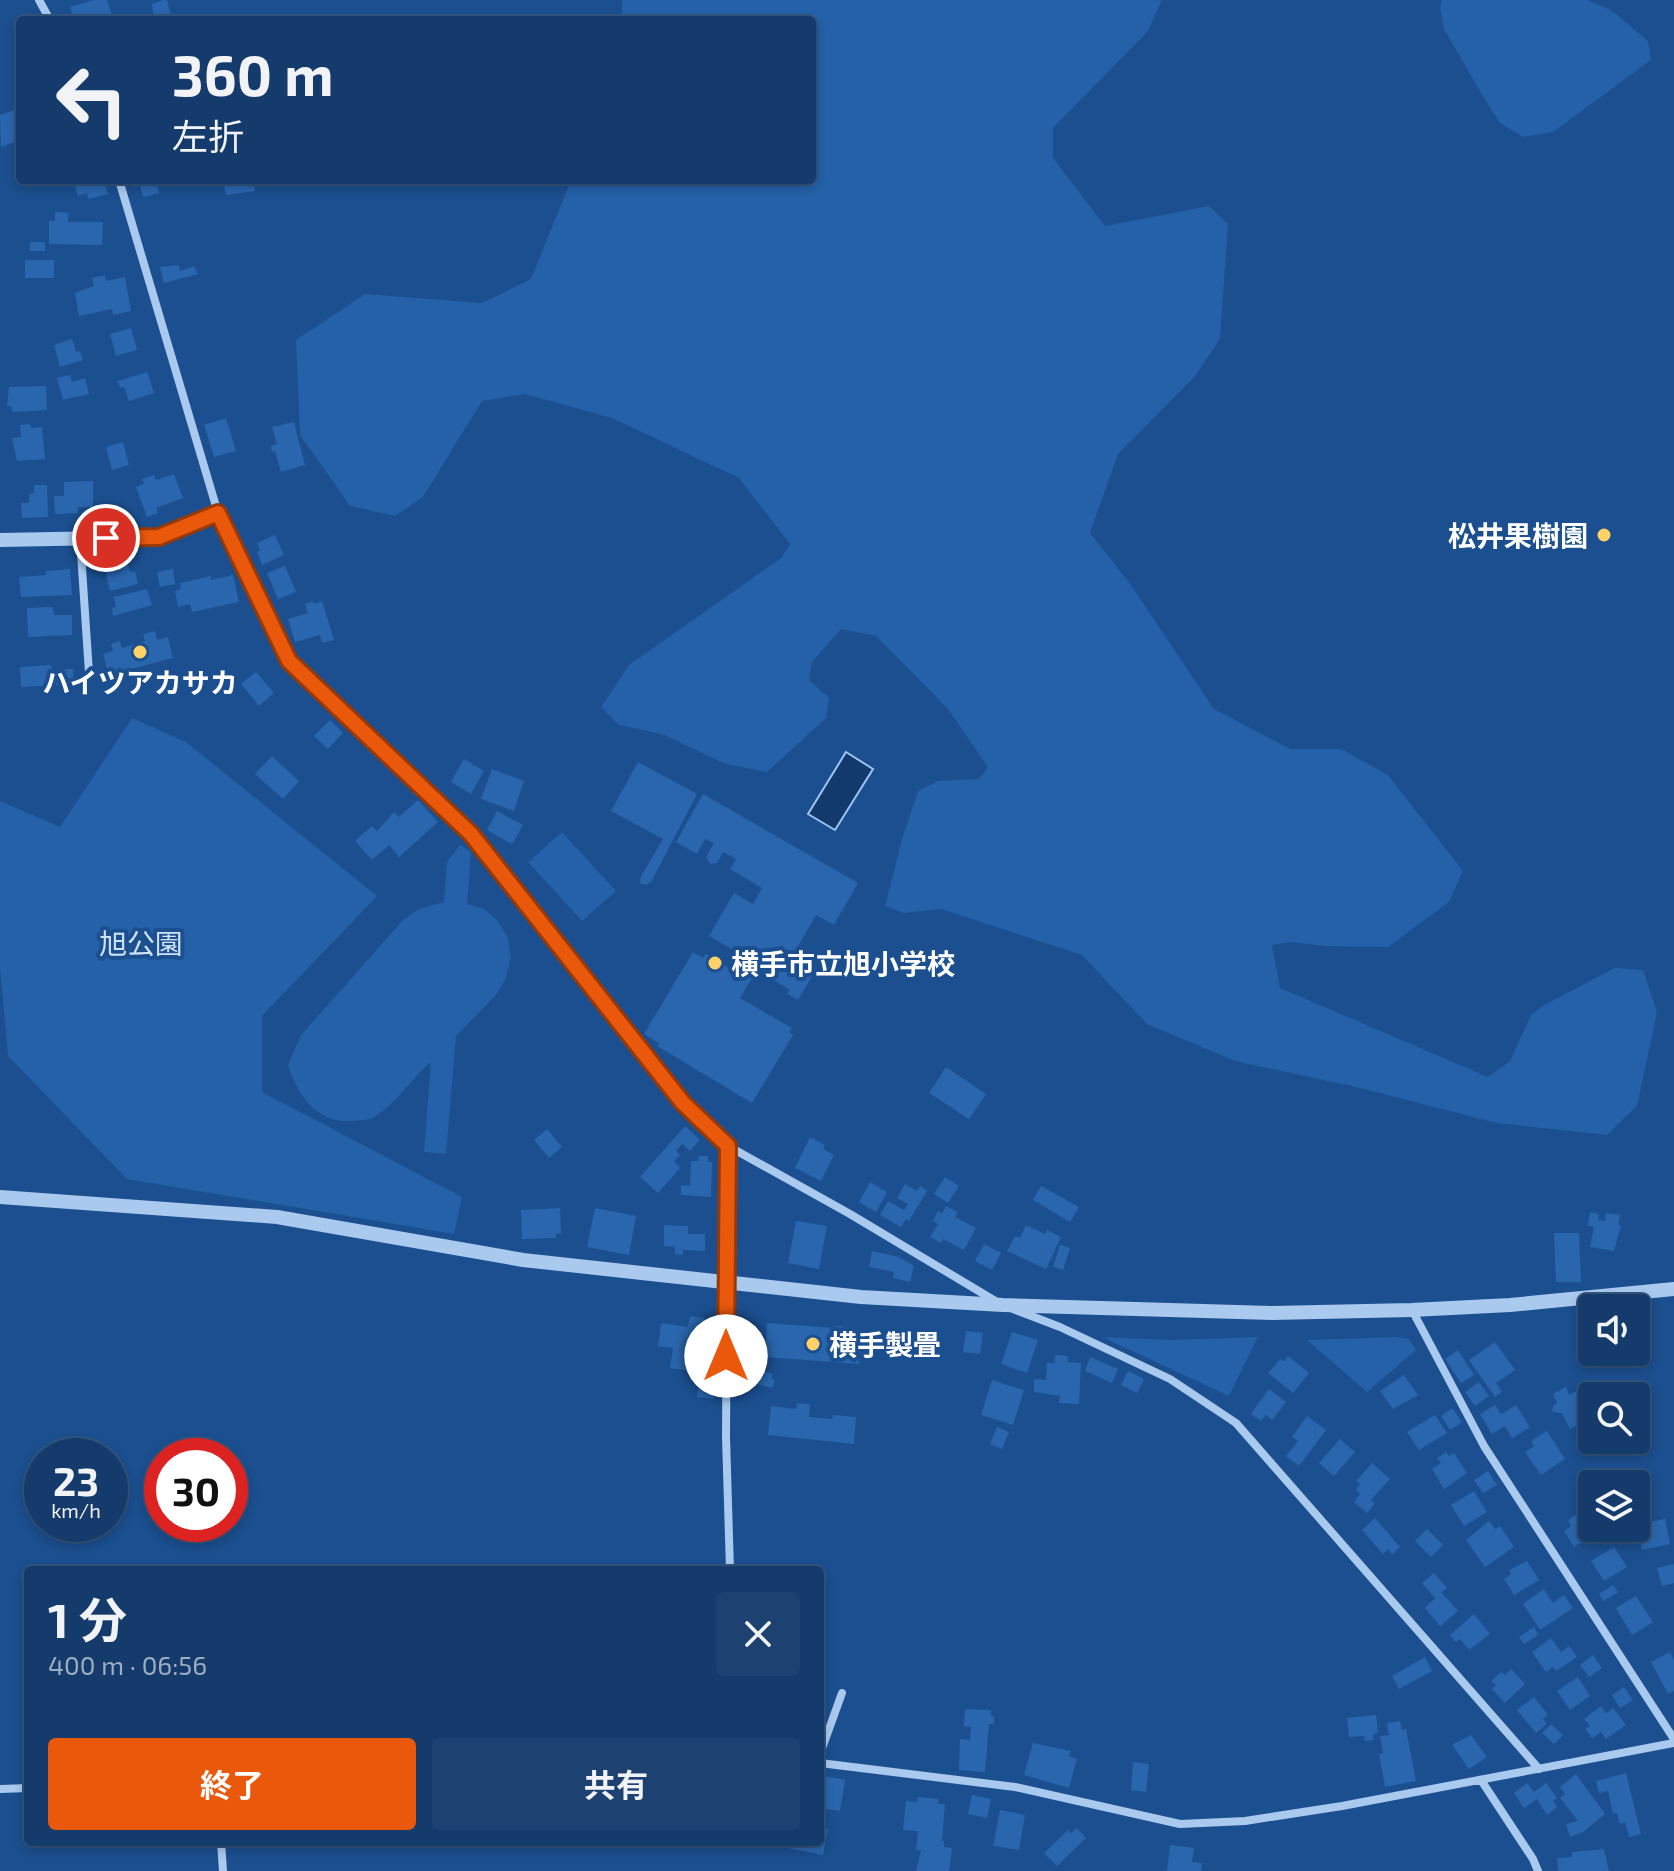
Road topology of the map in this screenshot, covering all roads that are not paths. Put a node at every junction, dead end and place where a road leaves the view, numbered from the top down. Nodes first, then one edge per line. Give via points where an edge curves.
1 (120, 184) edge
2 (218, 513) junction
3 (80, 538) junction
4 (0, 540) edge
5 (89, 673) dead end
6 (728, 1146) junction
7 (0, 1197) edge
8 (727, 1284) junction
9 (1674, 1289) edge
10 (1003, 1305) junction
11 (1412, 1310) junction
12 (730, 1566) edge
13 (842, 1693) dead end
14 (1674, 1741) edge
15 (824, 1743) edge
16 (824, 1763) edge
17 (1539, 1769) junction
18 (1481, 1780) junction
19 (24, 1788) edge
20 (0, 1789) edge
21 (221, 1846) edge
22 (223, 1871) edge
23 (1538, 1871) edge

1 - 2 street
2 - 3 street via 159,537
2 - 6 street via 289,661 471,834 683,1103
3 - 4 street
3 - 5 street
6 - 8 street
6 - 10 street
7 - 8 street via 277,1217 523,1260
8 - 10 street
8 - 12 street
9 - 11 street
10 - 11 street via 1272,1313
10 - 17 street via 1170,1379 1236,1423
11 - 14 street via 1484,1446
13 - 15 street
14 - 17 street
16 - 18 street via 1015,1787 1180,1824 1245,1821
17 - 18 street
18 - 23 street
19 - 20 street
21 - 22 street

